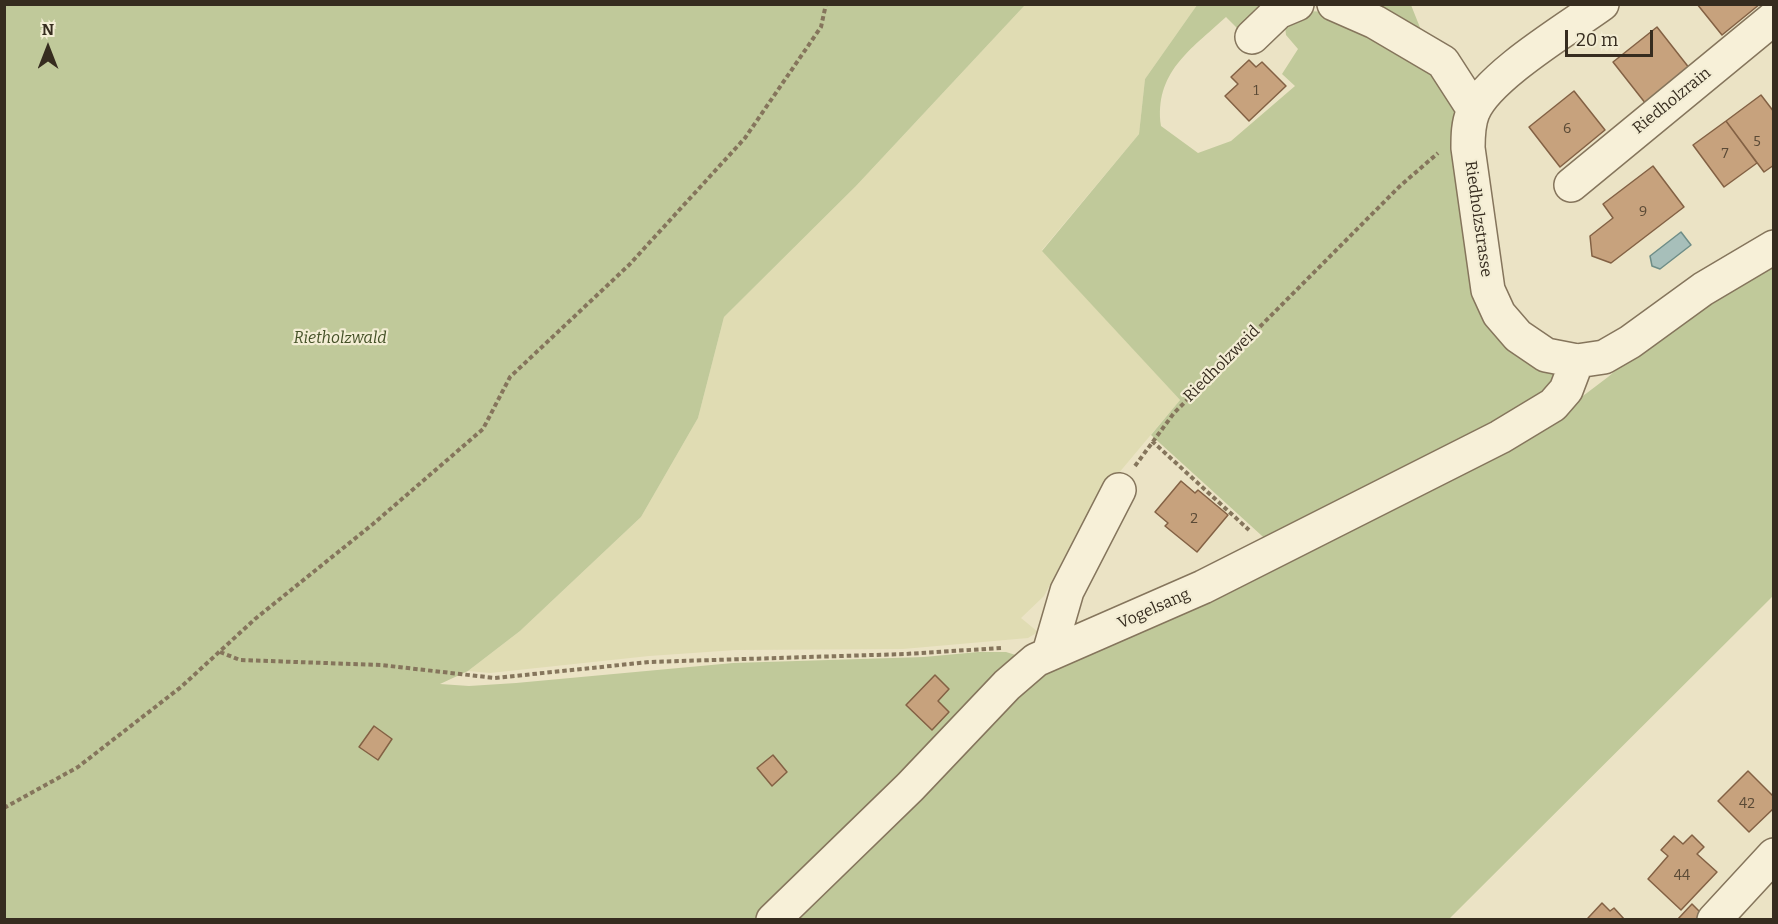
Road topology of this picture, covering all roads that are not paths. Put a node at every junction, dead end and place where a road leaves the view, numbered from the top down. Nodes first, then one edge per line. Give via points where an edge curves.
1 (1297, 4) edge
2 (1334, 4) edge
3 (1602, 4) edge
4 (1773, 18) edge
5 (1252, 37) dead end
6 (1471, 118) junction
7 (1571, 185) dead end
8 (1773, 247) edge
9 (1577, 361) junction
10 (1119, 490) road end
11 (1049, 653) junction
12 (1773, 855) edge
13 (773, 920) edge
14 (1714, 920) edge

1 - 5 street via 1278,12
2 - 6 street via 1375,22 1443,62
3 - 6 street via 1516,66 1485,93
4 - 7 street, Riedholzrain
6 - 9 street, Riedholzstrasse via 1468,148 1488,290 1499,314 1518,336 1546,355
8 - 9 street, Riedholzstrasse via 1703,289 1630,342 1604,357
9 - 11 street, Vogelsang via 1566,390 1544,410 1500,438 1203,587
10 - 11 street via 1067,591
11 - 13 street, Vogelsang via 1007,685 910,787
12 - 14 street

